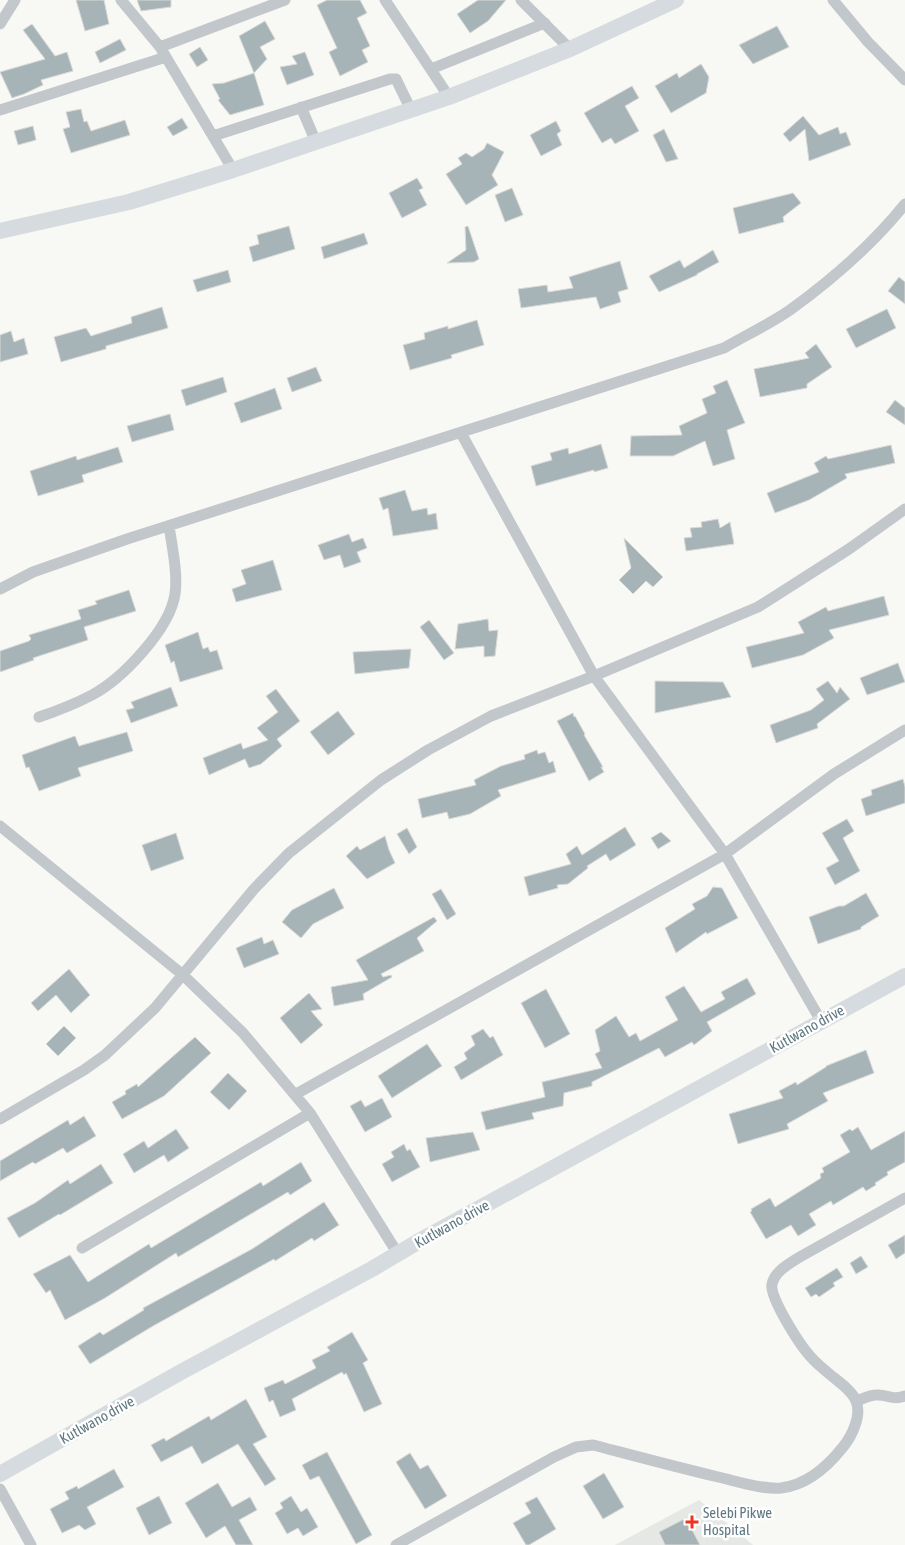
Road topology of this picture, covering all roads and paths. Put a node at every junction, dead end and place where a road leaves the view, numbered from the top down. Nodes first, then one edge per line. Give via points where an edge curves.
1 (15, 0) edge
2 (121, 0) edge
3 (285, 0) edge
4 (385, 0) edge
5 (521, 0) edge
6 (676, 0) edge
7 (833, 0) edge
8 (545, 23) junction
9 (0, 24) edge
10 (570, 49) junction
11 (163, 52) junction
12 (432, 68) junction
13 (905, 80) edge
14 (449, 97) junction
15 (301, 107) junction
16 (0, 110) edge
17 (411, 110) junction
18 (213, 136) junction
19 (316, 142) junction
20 (234, 170) junction
21 (905, 204) edge
22 (0, 232) edge
23 (462, 433) junction
24 (905, 509) edge
25 (169, 526) junction
26 (0, 589) edge
27 (594, 676) junction
28 (39, 717) dead end
29 (905, 730) edge
30 (0, 826) edge
31 (725, 854) junction
32 (183, 974) junction
33 (905, 976) edge
34 (821, 1021) junction
35 (296, 1094) junction
36 (310, 1113) junction
37 (0, 1119) edge
38 (905, 1198) edge
39 (82, 1248) dead end
40 (398, 1254) junction
41 (905, 1396) edge
42 (856, 1401) junction
43 (0, 1474) edge
44 (0, 1489) edge
45 (30, 1545) edge
46 (396, 1545) edge

1 - 9 street
2 - 11 street
3 - 11 street
4 - 12 street
5 - 8 street
6 - 10 street
7 - 13 street
8 - 10 street
8 - 12 street
10 - 14 street
11 - 16 street
11 - 18 street
12 - 14 street
14 - 17 street
15 - 17 street via 390,78 396,79 400,85
15 - 18 street
15 - 19 street
17 - 19 street
18 - 20 street
19 - 20 street
20 - 22 street via 129,202
21 - 23 street via 841,271 789,311 724,348
23 - 25 street
23 - 27 street
24 - 27 street via 758,607
25 - 26 street via 33,572
25 - 28 street via 176,593 159,632 114,680 93,695
27 - 31 street
27 - 32 street via 491,716 381,780 289,853 254,889
29 - 31 street via 834,774
30 - 32 street
31 - 34 street
31 - 35 street
32 - 35 street via 243,1033
32 - 37 street via 155,1008 105,1055
33 - 34 street, Kutlwano drive
34 - 40 street, Kutlwano drive
35 - 36 street
36 - 39 street
36 - 40 street
38 - 42 street via 798,1258 782,1269 772,1285 773,1297 798,1340
40 - 43 street, Kutlwano drive
41 - 42 street via 892,1399 875,1395
42 - 46 street via 858,1412 848,1440 833,1460 796,1484 767,1487 593,1445 576,1447 554,1456
44 - 45 street

